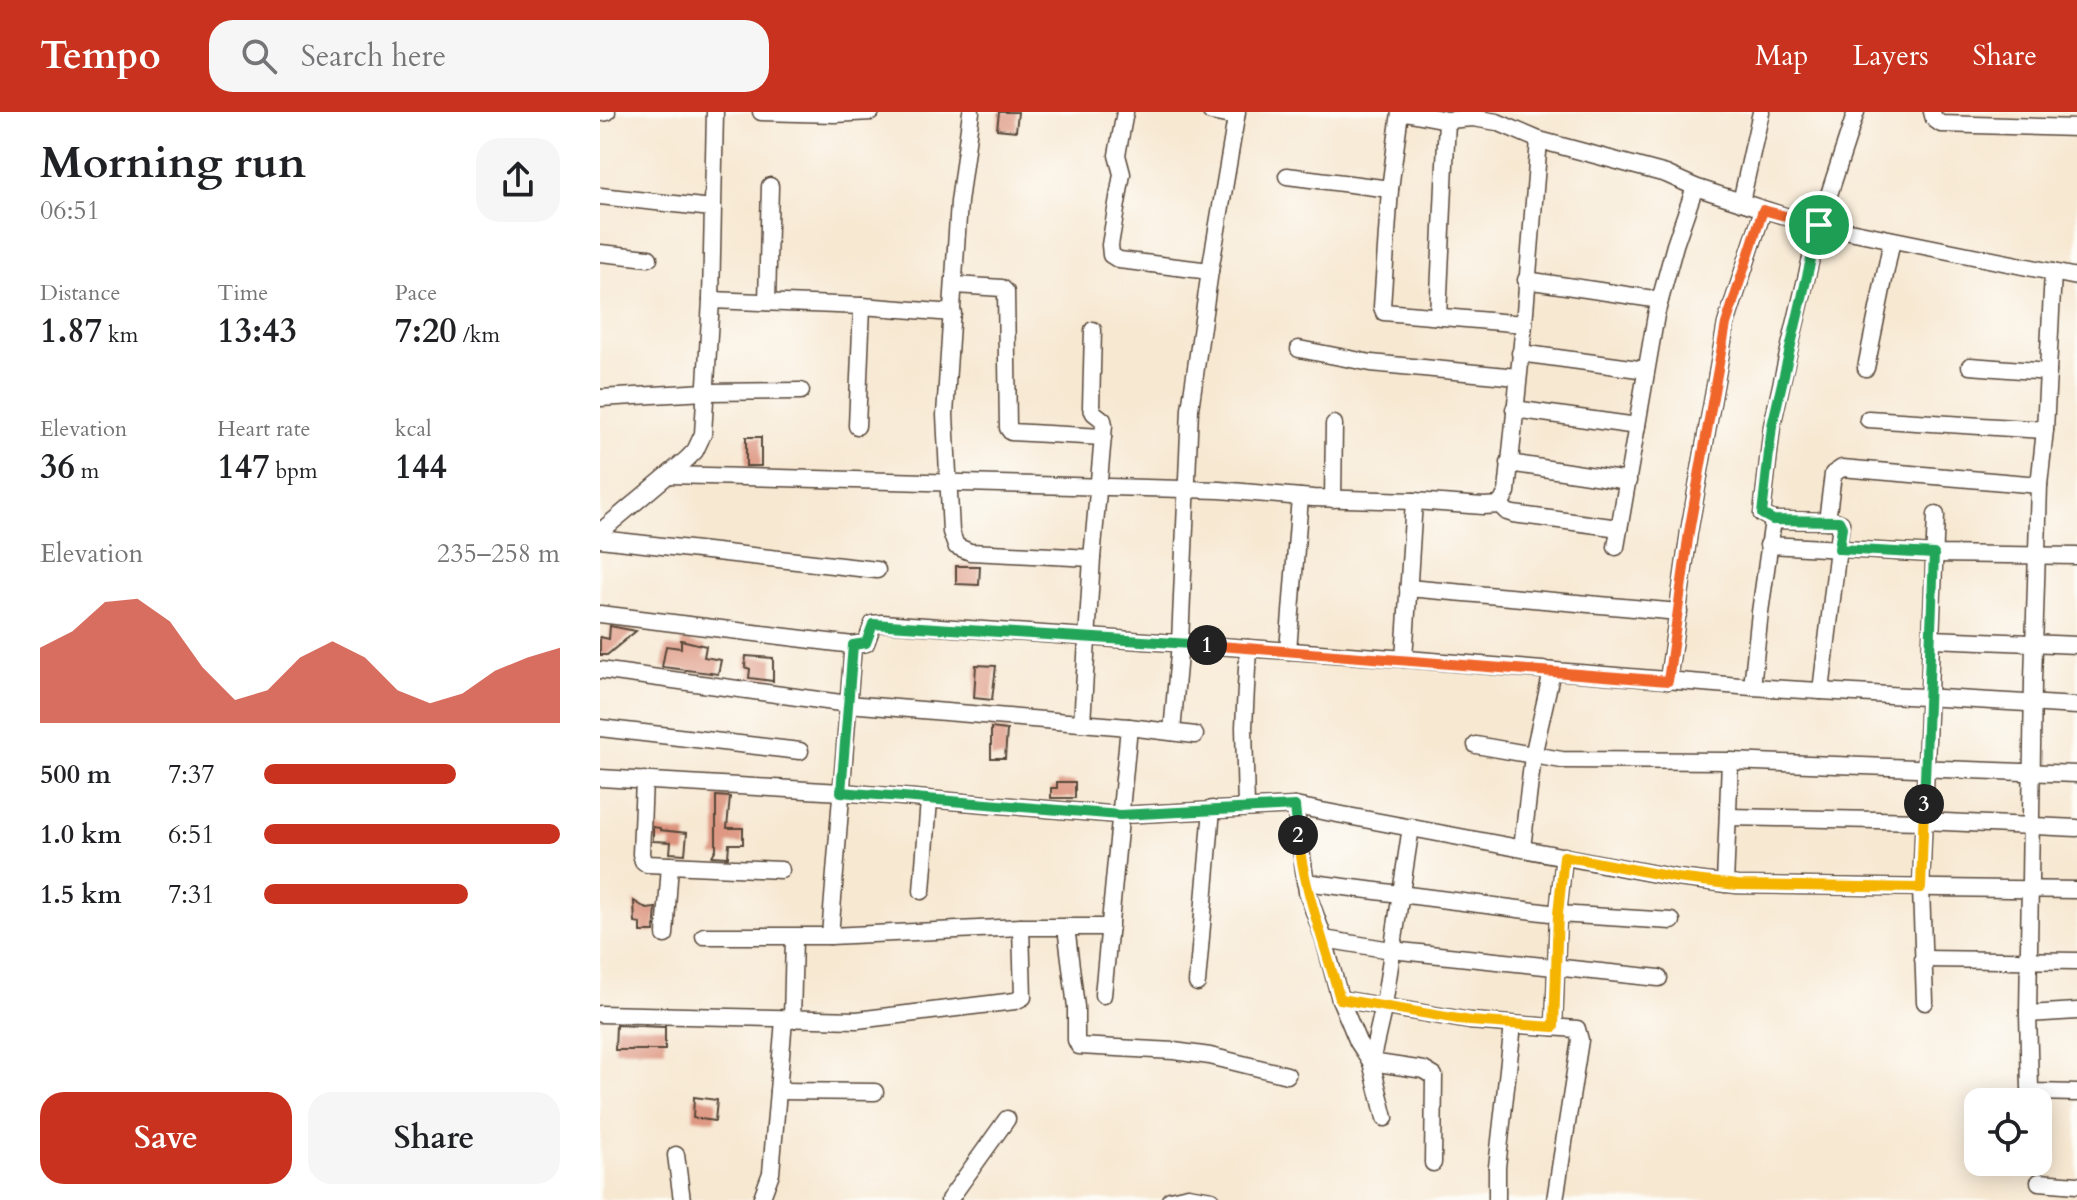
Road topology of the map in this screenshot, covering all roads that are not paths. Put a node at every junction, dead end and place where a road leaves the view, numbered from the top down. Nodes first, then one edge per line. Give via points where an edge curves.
1 (607, 112) edge
2 (715, 112) edge
3 (761, 112) edge
4 (871, 112) edge
5 (971, 112) edge
6 (1125, 112) edge
7 (1211, 112) edge
8 (1402, 112) edge
9 (1761, 112) edge
10 (1856, 112) edge
11 (1932, 112) edge
12 (600, 113) edge
13 (1237, 115) edge
14 (1447, 120) junction
15 (2033, 120) edge
16 (2077, 128) edge
17 (1539, 140) junction
18 (1287, 176) dead end
19 (770, 186) dead end
20 (1695, 187) junction
21 (1390, 189) junction
22 (600, 196) edge
23 (1741, 202) junction
24 (712, 208) junction
25 (1763, 210) junction
26 (1819, 225) junction
27 (1892, 240) junction
28 (600, 253) edge
29 (649, 258) dead end
30 (1210, 271) junction
31 (2053, 272) junction
32 (2077, 277) edge
33 (1526, 280) junction
34 (955, 285) junction
35 (711, 300) junction
36 (1660, 300) junction
37 (767, 302) junction
38 (862, 306) junction
39 (953, 313) junction
40 (1438, 316) junction
41 (1524, 324) junction
42 (1093, 330) dead end
43 (1299, 349) dead end
44 (1520, 353) junction
45 (1970, 366) dead end
46 (1866, 368) dead end
47 (1646, 370) junction
48 (2048, 372) junction
49 (1517, 377) junction
50 (801, 391) dead end
51 (706, 392) junction
52 (600, 398) edge
53 (1514, 409) junction
54 (1868, 419) dead end
55 (1334, 424) dead end
56 (857, 426) dead end
57 (1637, 426) junction
58 (2045, 430) junction
59 (1103, 437) junction
60 (1509, 463) junction
61 (670, 475) junction
62 (948, 481) junction
63 (1628, 481) junction
64 (2039, 485) junction
65 (1097, 488) junction
66 (1188, 490) junction
67 (1300, 497) junction
68 (1333, 499) junction
69 (1414, 501) junction
70 (1500, 505) junction
71 (1936, 515) dead end
72 (1773, 520) junction
73 (1827, 521) junction
74 (1619, 528) junction
75 (600, 532) edge
76 (600, 539) edge
77 (1768, 545) junction
78 (1616, 547) dead end
79 (1839, 549) junction
80 (1934, 554) junction
81 (2038, 555) junction
82 (2077, 556) edge
83 (1092, 558) junction
84 (877, 570) dead end
85 (1408, 588) junction
86 (1679, 612) junction
87 (600, 614) edge
88 (1088, 639) junction
89 (1932, 639) junction
90 (1180, 643) junction
91 (853, 645) junction
92 (2035, 645) junction
93 (2077, 645) edge
94 (1248, 648) junction
95 (1288, 651) junction
96 (1404, 659) junction
97 (600, 670) edge
98 (1552, 671) junction
99 (1668, 681) junction
100 (1752, 687) junction
101 (1821, 691) junction
102 (1927, 698) junction
103 (848, 704) junction
104 (2033, 705) junction
105 (2077, 706) edge
106 (1082, 723) junction
107 (1129, 727) junction
108 (600, 728) edge
109 (1172, 732) junction
110 (1195, 735) dead end
111 (1476, 745) dead end
112 (800, 751) dead end
113 (1533, 756) junction
114 (1730, 761) junction
115 (1926, 769) junction
116 (2032, 773) junction
117 (2077, 774) edge
118 (600, 778) edge
119 (644, 780) junction
120 (841, 792) junction
121 (929, 800) junction
122 (1295, 806) junction
123 (1246, 808) junction
124 (1212, 809) junction
125 (1120, 815) junction
126 (1728, 817) junction
127 (1923, 821) junction
128 (2031, 825) junction
129 (1411, 827) junction
130 (2077, 828) edge
131 (1522, 848) junction
132 (1564, 856) junction
133 (670, 865) junction
134 (781, 870) dead end
135 (1305, 882) junction
136 (1725, 884) junction
137 (1921, 888) junction
138 (2030, 889) junction
139 (2077, 890) edge
140 (922, 891) dead end
141 (1402, 892) junction
142 (1558, 914) junction
143 (1672, 921) dead end
144 (1021, 927) junction
145 (1066, 927) junction
146 (1110, 927) junction
147 (665, 935) dead end
148 (704, 936) dead end
149 (830, 936) junction
150 (794, 937) junction
151 (1324, 939) junction
152 (1391, 950) junction
153 (1923, 959) junction
154 (2077, 961) edge
155 (2029, 962) junction
156 (1556, 969) junction
157 (1659, 978) dead end
158 (1197, 983) dead end
159 (1103, 995) dead end
160 (1340, 999) junction
161 (1925, 1002) dead end
162 (1384, 1005) junction
163 (2077, 1011) edge
164 (600, 1014) edge
165 (2028, 1014) junction
166 (788, 1020) junction
167 (1513, 1025) junction
168 (1554, 1027) junction
169 (1371, 1062) junction
170 (1287, 1075) dead end
171 (778, 1091) junction
172 (875, 1092) dead end
173 (2077, 1093) edge
174 (1385, 1118) dead end
175 (1007, 1119) dead end
176 (676, 1155) dead end
177 (1433, 1163) dead end
178 (2039, 1182) dead end
179 (2077, 1185) edge
180 (682, 1200) edge
181 (761, 1200) edge
182 (949, 1200) edge
183 (1170, 1200) edge
184 (1212, 1200) edge
185 (1497, 1200) edge
186 (1555, 1200) edge

1 - 12 street
2 - 24 street
3 - 4 street
5 - 34 street
6 - 30 street via 1110,253 1119,260
7 - 13 street
8 - 14 street
8 - 21 street
9 - 23 street
10 - 26 street
11 - 15 street via 1941,124
13 - 30 street
14 - 17 street via 1485,120
14 - 40 street
15 - 16 street
17 - 20 street via 1666,174
17 - 33 street
18 - 21 street
19 - 37 street
20 - 23 street
20 - 36 street
21 - 40 street via 1383,310
22 - 24 street
23 - 25 street
24 - 35 street
25 - 26 street
25 - 86 street via 1726,324
26 - 27 street
26 - 72 street via 1772,426 1762,514
27 - 31 street
27 - 46 street
28 - 29 street
30 - 66 street via 1190,409
31 - 32 street
31 - 48 street
33 - 36 street
33 - 41 street
34 - 39 street
34 - 59 street via 1006,292 1011,432
35 - 37 street
35 - 51 street
36 - 47 street
37 - 38 street
38 - 39 street
38 - 56 street
39 - 62 street via 945,415
40 - 41 street
41 - 44 street
42 - 59 street via 1091,407 1103,420
43 - 49 street via 1371,363
44 - 47 street
44 - 49 street
45 - 48 street
47 - 57 street
48 - 58 street
49 - 53 street
50 - 51 street
51 - 52 street
51 - 61 street via 701,442
53 - 57 street
53 - 60 street
54 - 58 street
55 - 68 street
57 - 63 street
58 - 64 street
59 - 65 street
60 - 63 street
60 - 70 street via 1507,492
61 - 62 street
61 - 75 street
62 - 65 street
62 - 83 street via 951,532 962,550
63 - 74 street
64 - 73 street via 1842,468 1833,474
64 - 81 street
65 - 66 street
65 - 83 street
66 - 67 street
66 - 90 street
67 - 68 street
67 - 95 street
68 - 69 street
69 - 70 street
69 - 85 street
70 - 74 street via 1513,514
71 - 80 street
72 - 73 street
72 - 77 street
73 - 79 street via 1841,523
74 - 78 street
76 - 84 street
77 - 79 street
77 - 100 street
79 - 80 street
79 - 101 street
80 - 81 street
80 - 89 street
81 - 82 street
81 - 92 street
83 - 88 street
85 - 86 street
85 - 96 street
86 - 99 street
87 - 91 street
88 - 90 street
88 - 91 street via 878,623 866,643
88 - 106 street
89 - 92 street
89 - 102 street
90 - 94 street
90 - 109 street
91 - 103 street
92 - 93 street
92 - 104 street
94 - 95 street
94 - 123 street
95 - 96 street
96 - 98 street
97 - 103 street
98 - 99 street
98 - 113 street
99 - 100 street
100 - 101 street
101 - 102 street
102 - 104 street
102 - 115 street
103 - 106 street
103 - 120 street
104 - 105 street
104 - 116 street
106 - 107 street
107 - 109 street
107 - 125 street
108 - 112 street
109 - 110 street
111 - 113 street
113 - 114 street
113 - 131 street
114 - 115 street
114 - 126 street
115 - 116 street
115 - 127 street
116 - 117 street
116 - 128 street
118 - 119 street
119 - 120 street
119 - 133 street via 643,861
120 - 121 street
120 - 149 street
121 - 125 street
121 - 140 street
122 - 123 street
122 - 129 street
122 - 135 street
123 - 124 street
124 - 125 street
124 - 158 street
125 - 146 street
126 - 127 street
126 - 136 street
127 - 128 street
127 - 137 street
128 - 130 street
128 - 138 street
129 - 131 street
129 - 141 street
131 - 132 street
132 - 136 street
132 - 142 street
133 - 134 street
133 - 147 street
135 - 141 street
135 - 151 street
136 - 137 street
137 - 138 street
137 - 153 street
138 - 139 street
138 - 155 street
141 - 142 street
141 - 152 street
142 - 143 street
142 - 156 street
144 - 145 street
144 - 149 street
144 - 166 street via 1020,999 857,1020
145 - 146 street
145 - 170 street via 1079,1046 1188,1053
146 - 159 street
148 - 150 street
149 - 150 street
150 - 166 street
151 - 152 street
151 - 160 street
152 - 156 street
152 - 162 street
153 - 155 street
153 - 161 street
154 - 155 street
155 - 165 street
156 - 157 street
156 - 168 street
160 - 162 street
160 - 169 street
162 - 167 street
162 - 169 street
163 - 165 street
164 - 166 street
165 - 173 street via 2030,1089
166 - 171 street
167 - 168 street
167 - 185 street
168 - 186 street via 1577,1029 1580,1036
169 - 174 street
169 - 177 street via 1434,1076
171 - 172 street
171 - 181 street via 771,1173
175 - 182 street
176 - 180 street
178 - 179 street
183 - 184 street

